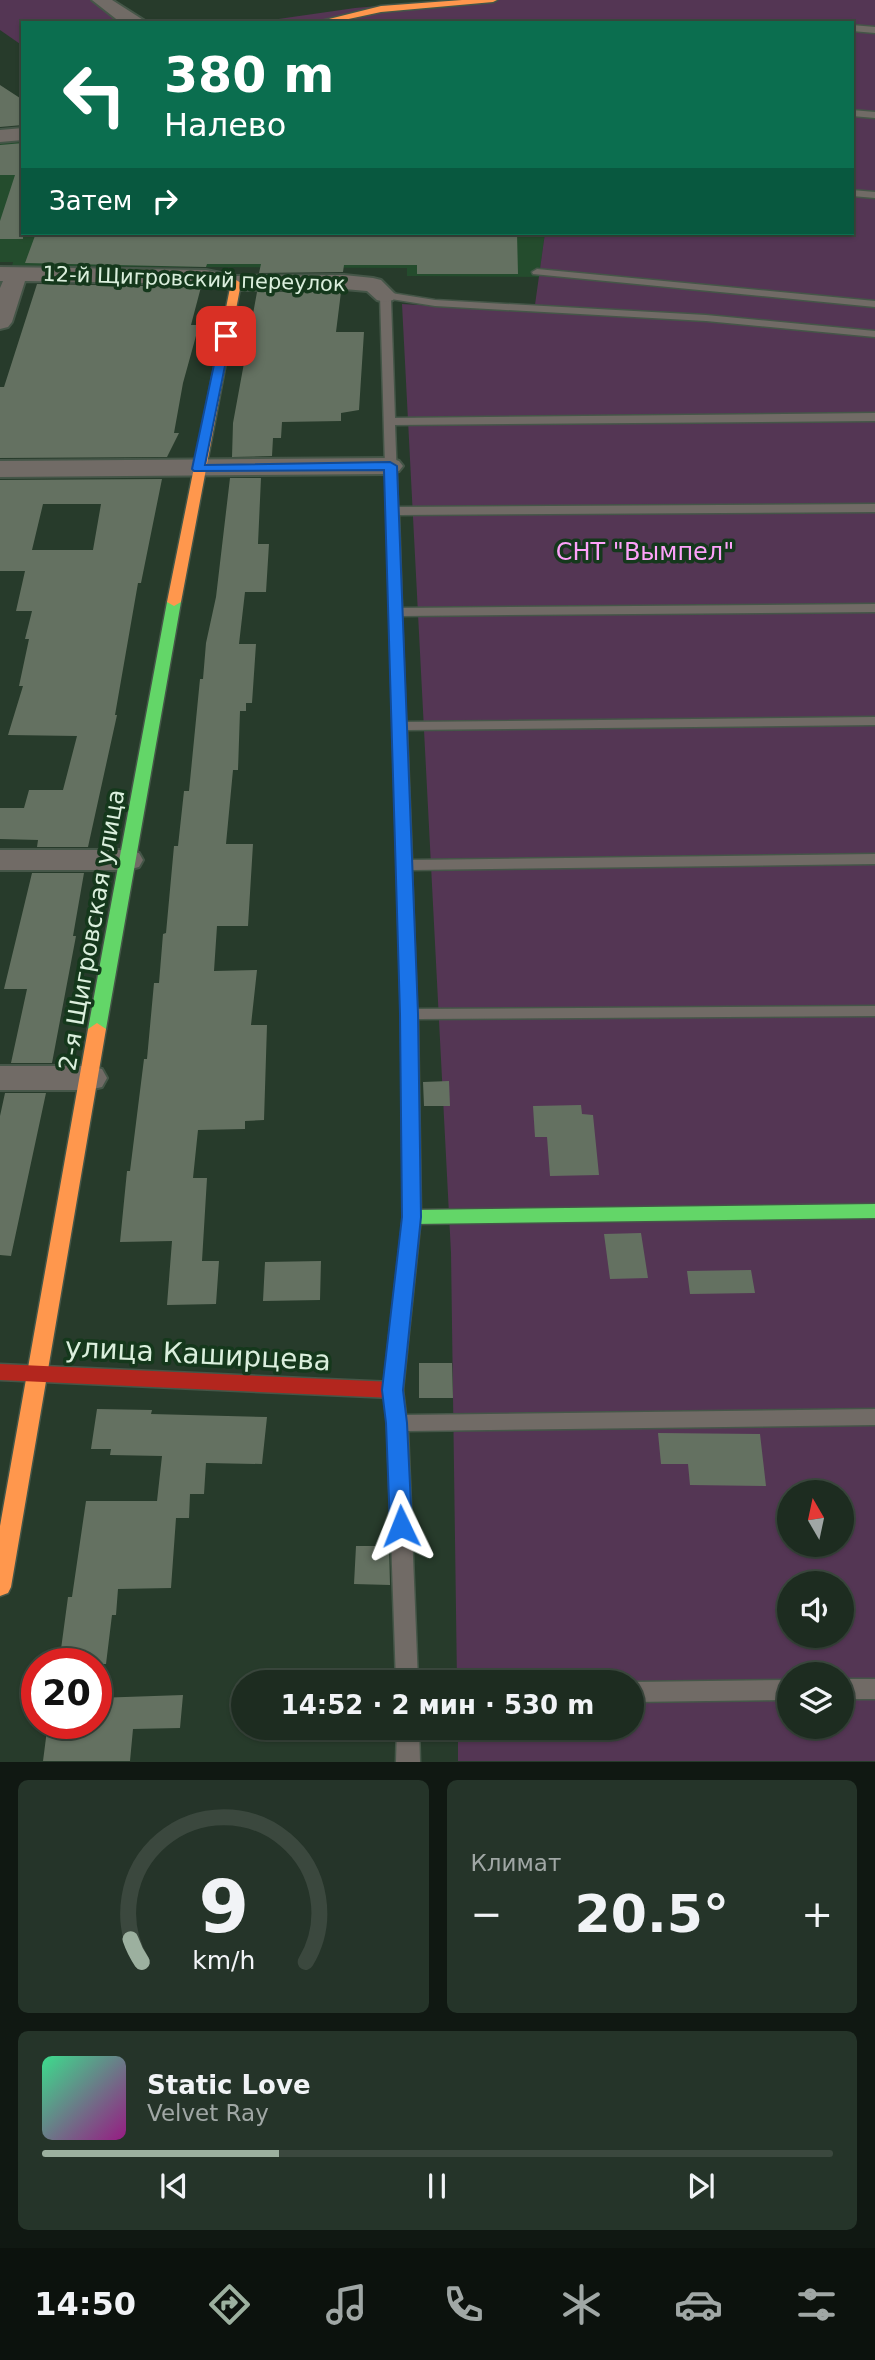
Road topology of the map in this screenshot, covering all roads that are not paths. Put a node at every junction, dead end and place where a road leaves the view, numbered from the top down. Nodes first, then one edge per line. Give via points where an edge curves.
1 (101, 0) edge
2 (493, 0) edge
3 (134, 21) edge
4 (323, 21) edge
5 (854, 28) edge
6 (875, 30) edge
7 (854, 113) edge
8 (875, 115) edge
9 (21, 134) edge
10 (0, 136) edge
11 (854, 193) edge
12 (875, 195) edge
13 (537, 272) dead end
14 (8, 274) edge
15 (236, 282) junction
16 (385, 295) junction
17 (875, 304) edge
18 (0, 322) edge
19 (875, 334) edge
20 (875, 417) edge
21 (389, 422) junction
22 (390, 466) junction
23 (0, 469) edge
24 (198, 469) junction
25 (875, 508) edge
26 (392, 511) junction
27 (875, 608) edge
28 (397, 612) junction
29 (875, 721) edge
30 (399, 726) junction
31 (875, 859) edge
32 (0, 860) edge
33 (127, 860) junction
34 (403, 865) junction
35 (875, 1011) edge
36 (409, 1014) junction
37 (0, 1078) edge
38 (89, 1078) junction
39 (875, 1211) edge
40 (412, 1217) junction
41 (0, 1372) edge
42 (37, 1372) junction
43 (393, 1390) junction
44 (875, 1417) edge
45 (397, 1423) junction
46 (0, 1587) edge
47 (407, 1670) edge
48 (854, 1689) edge
49 (875, 1689) edge
50 (777, 1690) edge
51 (644, 1692) edge
52 (408, 1740) edge
53 (408, 1762) edge

1 - 3 street
2 - 4 street via 383,8
5 - 6 lane
7 - 8 lane
9 - 10 street
11 - 12 lane
13 - 17 lane
14 - 15 street, 12-й Щигровский переулок via 206,277
14 - 18 street
15 - 16 street, 12-й Щигровский переулок via 344,282 373,285
15 - 24 street, 2-я Щигровская улица
16 - 19 lane via 435,303 706,318
16 - 21 lane
20 - 21 lane
21 - 22 lane
22 - 24 street
22 - 26 lane
23 - 24 street
24 - 33 street, 2-я Щигровская улица
25 - 26 lane
26 - 28 lane
27 - 28 lane
28 - 30 lane
29 - 30 lane
30 - 34 lane
31 - 34 lane
32 - 33 street
33 - 38 street, 2-я Щигровская улица
34 - 36 lane
35 - 36 lane
36 - 40 lane
37 - 38 street
38 - 42 street, 2-я Щигровская улица
39 - 40 street
40 - 43 lane
41 - 42 street, улица Каширцева
42 - 43 street, улица Каширцева
42 - 46 street, 2-я Щигровская улица
43 - 45 lane
44 - 45 lane
45 - 47 lane
48 - 49 lane
50 - 51 lane
52 - 53 lane

